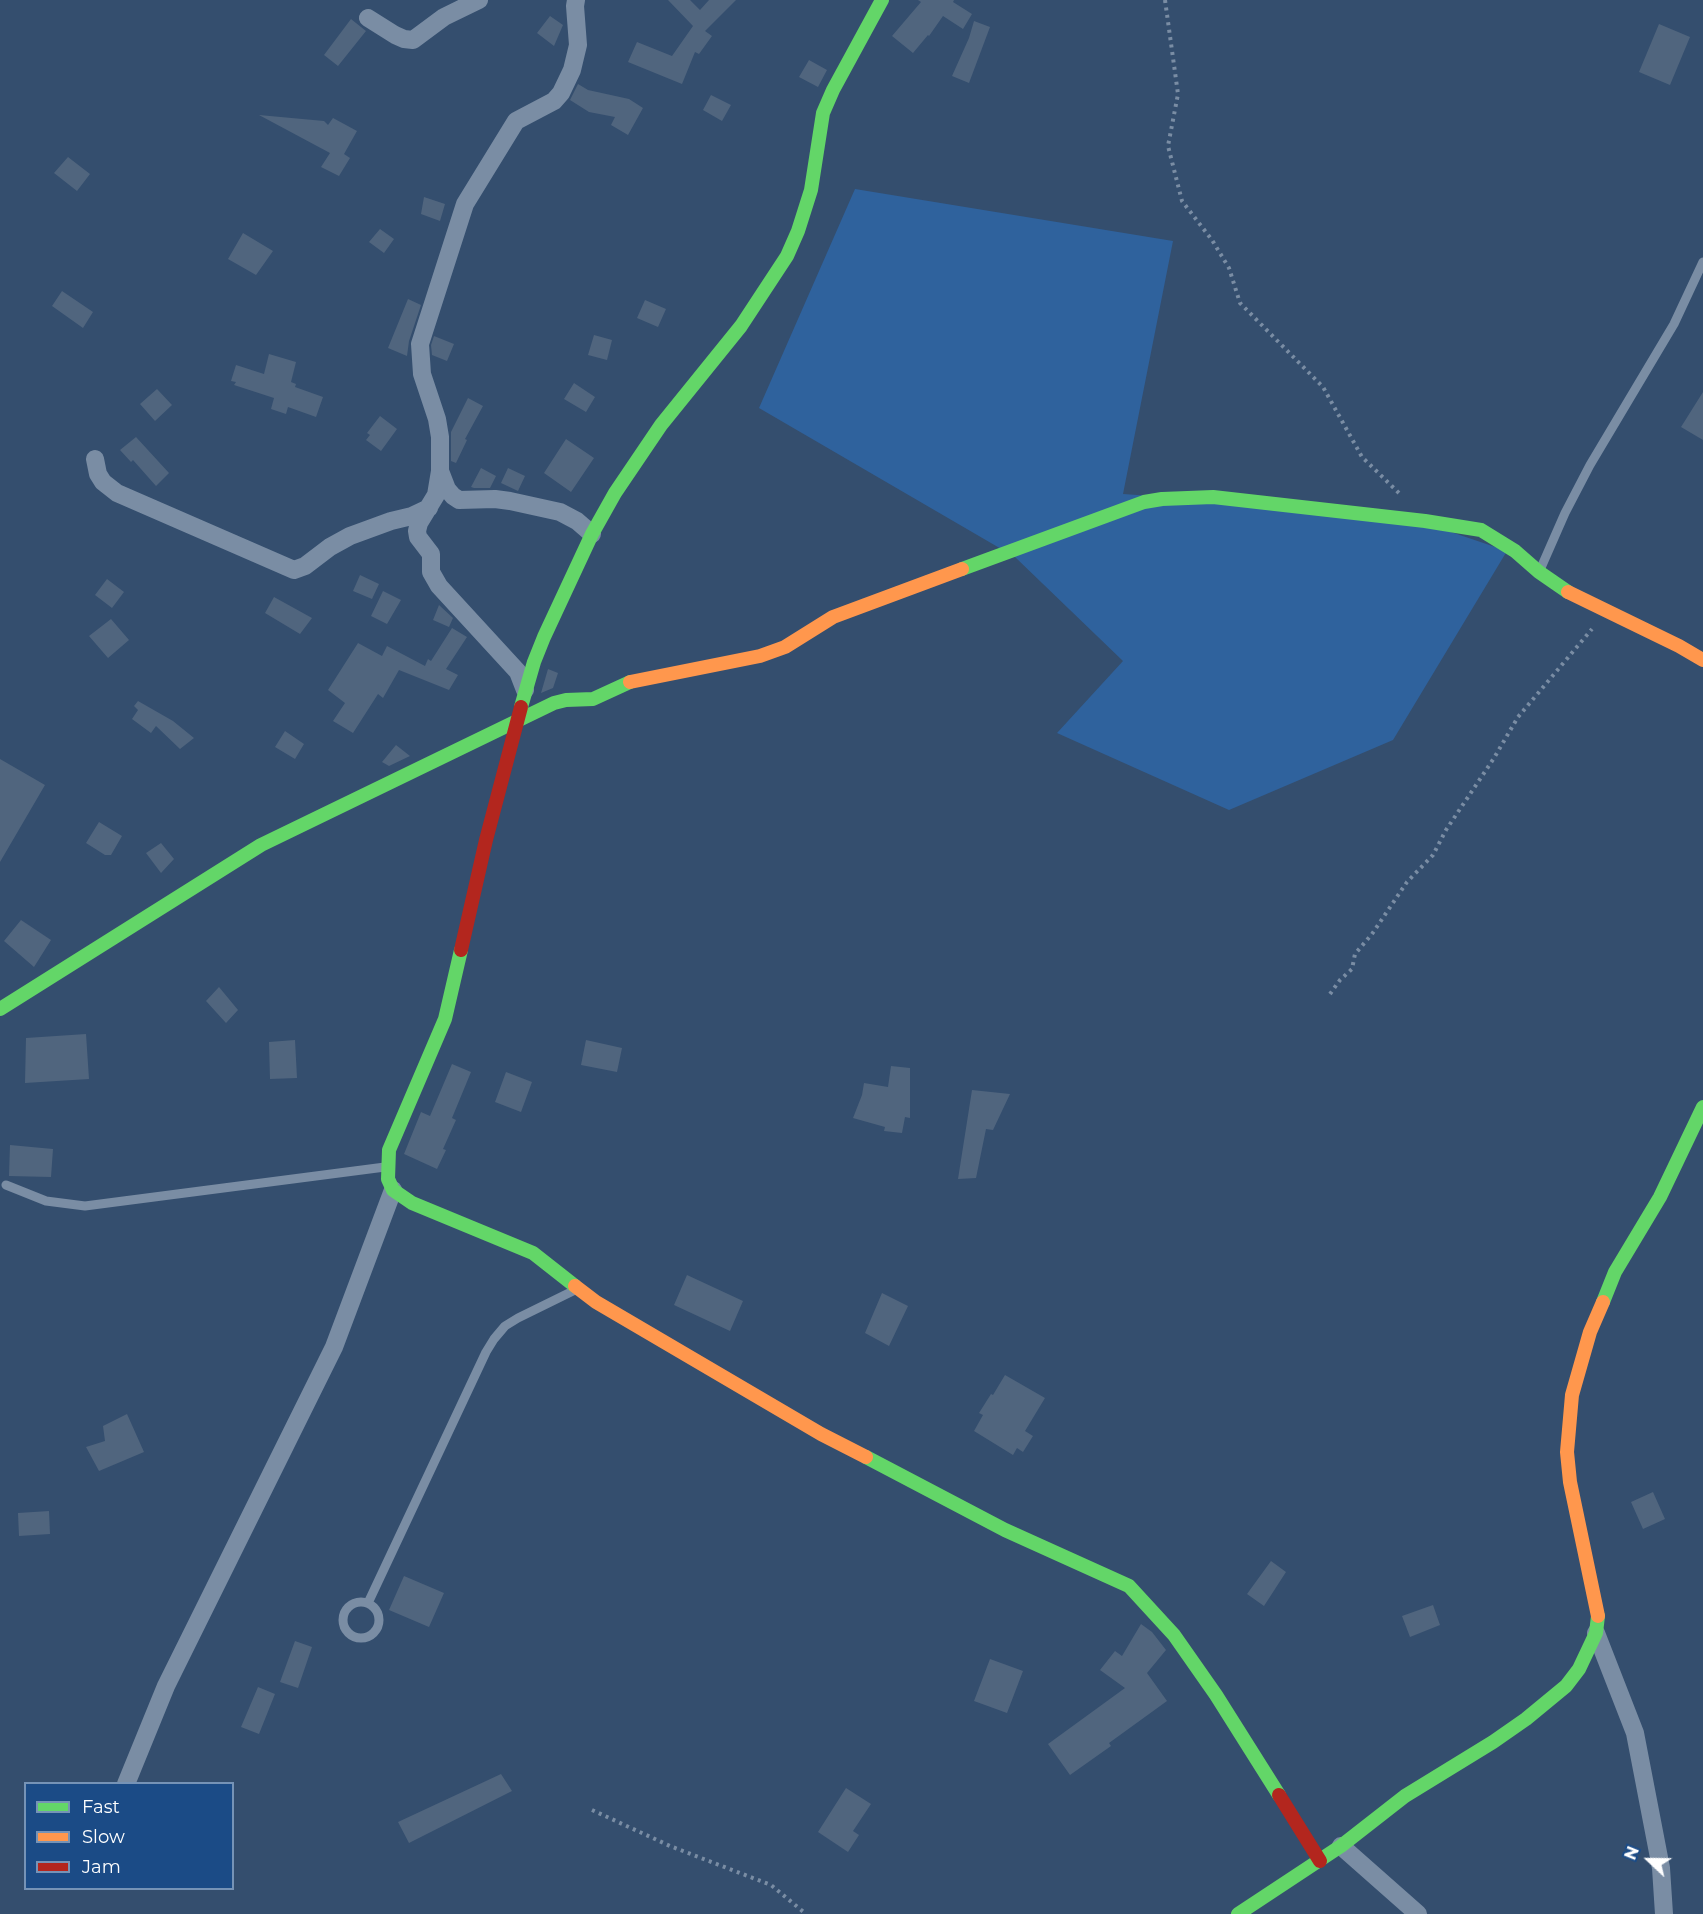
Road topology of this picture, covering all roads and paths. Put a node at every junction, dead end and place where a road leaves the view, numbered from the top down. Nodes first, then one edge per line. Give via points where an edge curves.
1 (479, 0) edge
2 (576, 0) edge
3 (882, 0) edge
4 (1165, 0) edge
5 (368, 18) dead end
6 (1703, 262) edge
7 (94, 459) dead end
8 (440, 471) junction
9 (430, 507) junction
10 (1425, 521) junction
11 (592, 534) junction
12 (1539, 572) junction
13 (1599, 608) junction
14 (1703, 660) edge
15 (525, 690) junction
16 (517, 721) junction
17 (1330, 994) dead end
18 (0, 1009) edge
19 (1703, 1107) edge
20 (387, 1167) junction
21 (6, 1185) dead end
22 (393, 1190) junction
23 (577, 1289) junction
24 (368, 1603) junction
25 (1596, 1633) junction
26 (127, 1782) edge
27 (592, 1810) dead end
28 (1341, 1846) junction
29 (1320, 1860) junction
30 (806, 1914) edge
31 (1238, 1914) edge
32 (1418, 1914) edge
33 (1664, 1914) edge

1 - 5 street via 444,16 412,39 395,35
2 - 8 street via 579,35 572,70 554,101 516,121 465,204 423,330 419,358 437,420
3 - 11 street via 823,113 811,190 787,256 741,326 661,425
4 - 10 path via 1178,94 1168,146 1182,201 1229,268 1240,303 1323,387 1362,457
6 - 12 lane via 1674,324 1590,465
7 - 9 street via 103,482 117,493 294,570 350,536
8 - 9 street
8 - 11 street via 447,489 459,500 495,499 560,512
9 - 15 street via 417,531 430,554 431,572 439,586 519,672
10 - 12 street via 1481,530
10 - 16 street via 1213,497 1162,498 833,617 785,647 760,656 629,682 592,699 554,703
11 - 15 street via 544,637
12 - 13 street
13 - 14 street
13 - 17 path via 1591,632 1518,717 1432,855 1407,882 1355,954 1352,969
15 - 16 street
16 - 18 street via 261,845
16 - 20 street via 445,1019 389,1150
19 - 25 street via 1660,1197 1615,1272 1590,1332 1572,1395 1567,1452 1570,1482 1598,1613
20 - 21 lane via 85,1206 46,1201
20 - 22 street
22 - 23 street via 412,1203 533,1253
22 - 26 street via 334,1347 166,1686
23 - 24 lane via 518,1318 494,1339
23 - 29 street via 821,1434 1005,1530 1129,1586 1174,1635 1216,1695
24 - 24 lane via 378,1613 377,1627 367,1637 353,1636 344,1626 344,1612 354,1603
25 - 28 street via 1566,1686 1493,1742 1385,1810
25 - 33 street via 1635,1733 1661,1868
27 - 30 path via 771,1885
28 - 29 street
28 - 32 street
29 - 31 street

